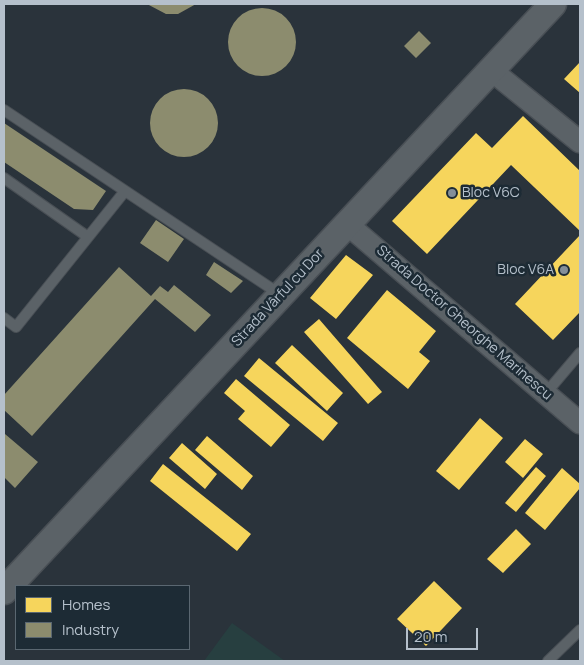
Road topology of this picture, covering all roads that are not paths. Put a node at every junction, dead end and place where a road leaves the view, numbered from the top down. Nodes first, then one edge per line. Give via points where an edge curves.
1 (553, 4) edge
2 (491, 70) junction
3 (4, 110) edge
4 (580, 142) edge
5 (4, 178) edge
6 (125, 191) junction
7 (347, 224) junction
8 (88, 237) junction
9 (281, 295) junction
10 (4, 318) edge
11 (580, 353) edge
12 (546, 393) junction
13 (580, 423) edge
14 (4, 591) edge
15 (580, 630) edge
16 (548, 661) edge

1 - 2 street, Strada Vârful cu Dor
2 - 4 street
2 - 7 street, Strada Vârful cu Dor
3 - 6 lane
5 - 8 lane
6 - 8 lane
6 - 9 lane
7 - 9 street, Strada Vârful cu Dor
7 - 12 street, Strada Doctor Gheorghe Marinescu
8 - 10 lane via 16,327
9 - 14 street, Strada Vârful cu Dor
11 - 12 lane
12 - 13 street, Strada Doctor Gheorghe Marinescu
15 - 16 lane

